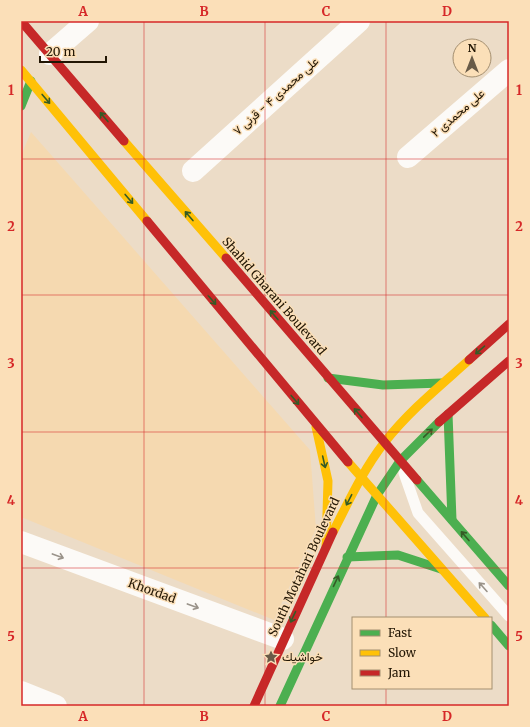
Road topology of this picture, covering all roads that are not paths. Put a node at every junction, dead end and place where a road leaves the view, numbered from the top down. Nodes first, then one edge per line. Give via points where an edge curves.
1 (21, 21) edge
2 (88, 21) edge
3 (359, 21) edge
4 (50, 54) junction
5 (21, 70) edge
6 (509, 70) edge
7 (31, 81) junction
8 (21, 106) edge
9 (408, 157) dead end
10 (193, 171) dead end
11 (509, 324) edge
12 (509, 361) edge
13 (328, 378) junction
14 (442, 383) junction
15 (448, 414) junction
16 (315, 424) junction
17 (384, 443) junction
18 (400, 461) junction
19 (361, 477) junction
20 (377, 495) junction
21 (452, 520) junction
22 (21, 542) edge
23 (326, 547) junction
24 (347, 557) junction
25 (441, 569) junction
26 (509, 586) edge
27 (509, 616) edge
28 (484, 617) edge
29 (492, 626) edge
30 (283, 639) junction
31 (509, 646) edge
32 (21, 692) edge
33 (56, 706) edge
34 (254, 706) edge
35 (280, 706) edge

1 - 4 main road, Shahid Gharani Boulevard
2 - 4 street
3 - 10 street, علی محمدی ۴ - قرنی ۷
13 -> 4 main road, Shahid Gharani Boulevard
5 - 7 main road
6 - 9 street, علی محمدی ۲
7 - 8 main road
7 -> 16 main road
11 -> 14 main road, South Motahari Boulevard
12 - 15 main road
13 - 14 main road via 383,385
17 -> 13 main road, Shahid Gharani Boulevard
14 - 17 main road, South Motahari Boulevard via 408,414
18 -> 15 main road
15 - 21 main road
16 - 19 main road
16 -> 23 main road via 328,481
17 - 18 main road, Shahid Gharani Boulevard
17 - 19 main road, South Motahari Boulevard
18 - 20 main road
18 - 21 main road, Shahid Gharani Boulevard
27 -> 18 lane via 418,513
19 - 20 main road
19 -> 23 main road, South Motahari Boulevard
20 - 24 main road
20 - 25 main road
26 -> 21 main road, Shahid Gharani Boulevard
22 -> 30 street, Khordad
23 -> 30 main road, South Motahari Boulevard
24 - 25 main road via 398,555
35 -> 24 main road
25 - 28 main road
29 - 31 main road
30 - 34 main road, South Motahari Boulevard
32 - 33 street

